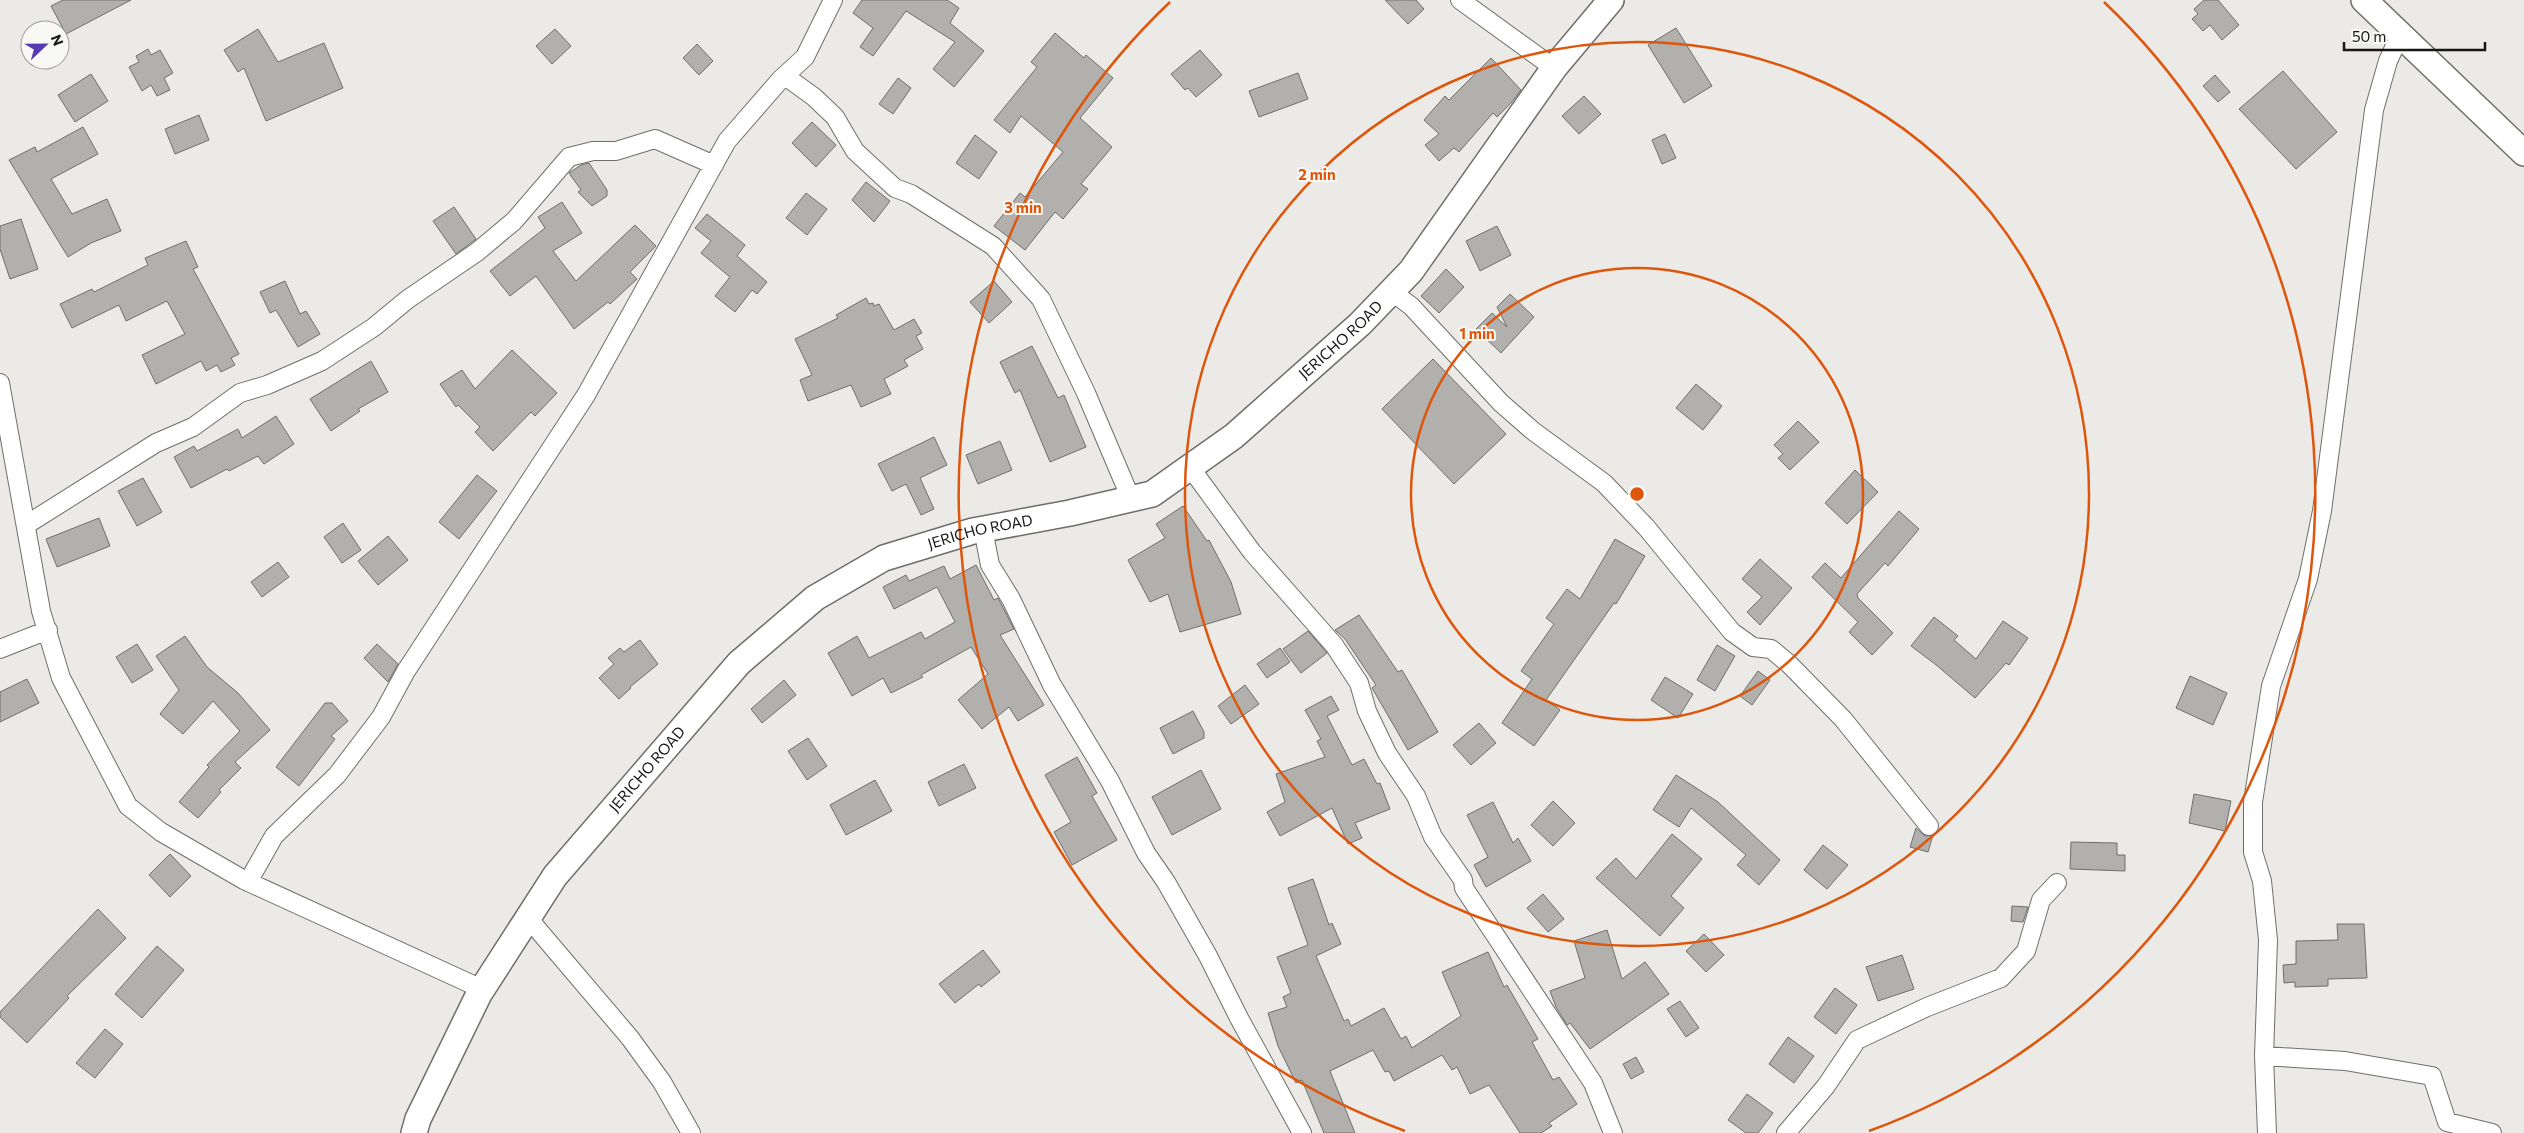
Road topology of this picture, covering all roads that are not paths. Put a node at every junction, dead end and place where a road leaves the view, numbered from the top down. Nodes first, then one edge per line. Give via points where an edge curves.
1 (833, 0) edge
2 (1460, 0) edge
3 (1610, 0) edge
4 (2364, 0) edge
5 (2400, 35) junction
6 (1554, 68) junction
7 (785, 76) junction
8 (2524, 153) edge
9 (714, 166) junction
10 (1392, 292) junction
11 (0, 383) edge
12 (1190, 468) junction
13 (1131, 499) junction
14 (26, 525) junction
15 (982, 529) junction
16 (48, 630) junction
17 (0, 649) edge
18 (1929, 826) dead end
19 (248, 882) junction
20 (2057, 883) dead end
21 (528, 918) junction
22 (482, 989) junction
23 (2264, 1056) junction
24 (414, 1133) edge
25 (691, 1133) edge
26 (1302, 1133) edge
27 (1613, 1133) edge
28 (1786, 1133) edge
29 (2267, 1133) edge
30 (2492, 1133) edge

1 - 7 street via 805,57
2 - 6 street
3 - 6 street, JERICHO ROAD
4 - 5 street
5 - 8 street
5 - 23 street via 2388,61 2369,140 2322,511 2308,579 2271,686 2253,802 2253,852 2262,881 2268,940
6 - 10 street, JERICHO ROAD via 1411,271
7 - 9 street via 727,141
7 - 13 street via 835,117 855,151 895,188 993,246 1041,299
9 - 14 street via 655,139 616,151 569,157 514,221 374,327 322,361 268,385 240,393 193,427 156,443
9 - 19 street via 586,395 406,671 381,717 337,775 274,836
10 - 12 street, JERICHO ROAD via 1234,436
10 - 18 street via 1411,306 1501,403 1604,483 1646,527 1732,632 1753,647 1771,649 1789,664 1843,719
11 - 14 street
12 - 13 street, JERICHO ROAD via 1152,494
12 - 27 street via 1252,552 1334,645 1358,683 1387,753 1416,796 1433,837 1593,1083
13 - 15 street, JERICHO ROAD
14 - 16 street via 41,611
15 - 21 street, JERICHO ROAD via 884,558 815,598 739,663 555,876
15 - 26 street via 990,565 1011,599 1052,685 1110,780 1146,853 1208,956
16 - 17 street
16 - 19 street via 61,678 128,806 161,832
19 - 22 street
20 - 28 street via 2041,900 2026,951 2001,978 1979,989 1942,1000 1857,1040 1826,1086
21 - 22 street, JERICHO ROAD
21 - 25 street via 630,1038 662,1082
22 - 24 street, JERICHO ROAD
23 - 29 street
23 - 30 street via 2345,1061 2432,1076 2447,1122

